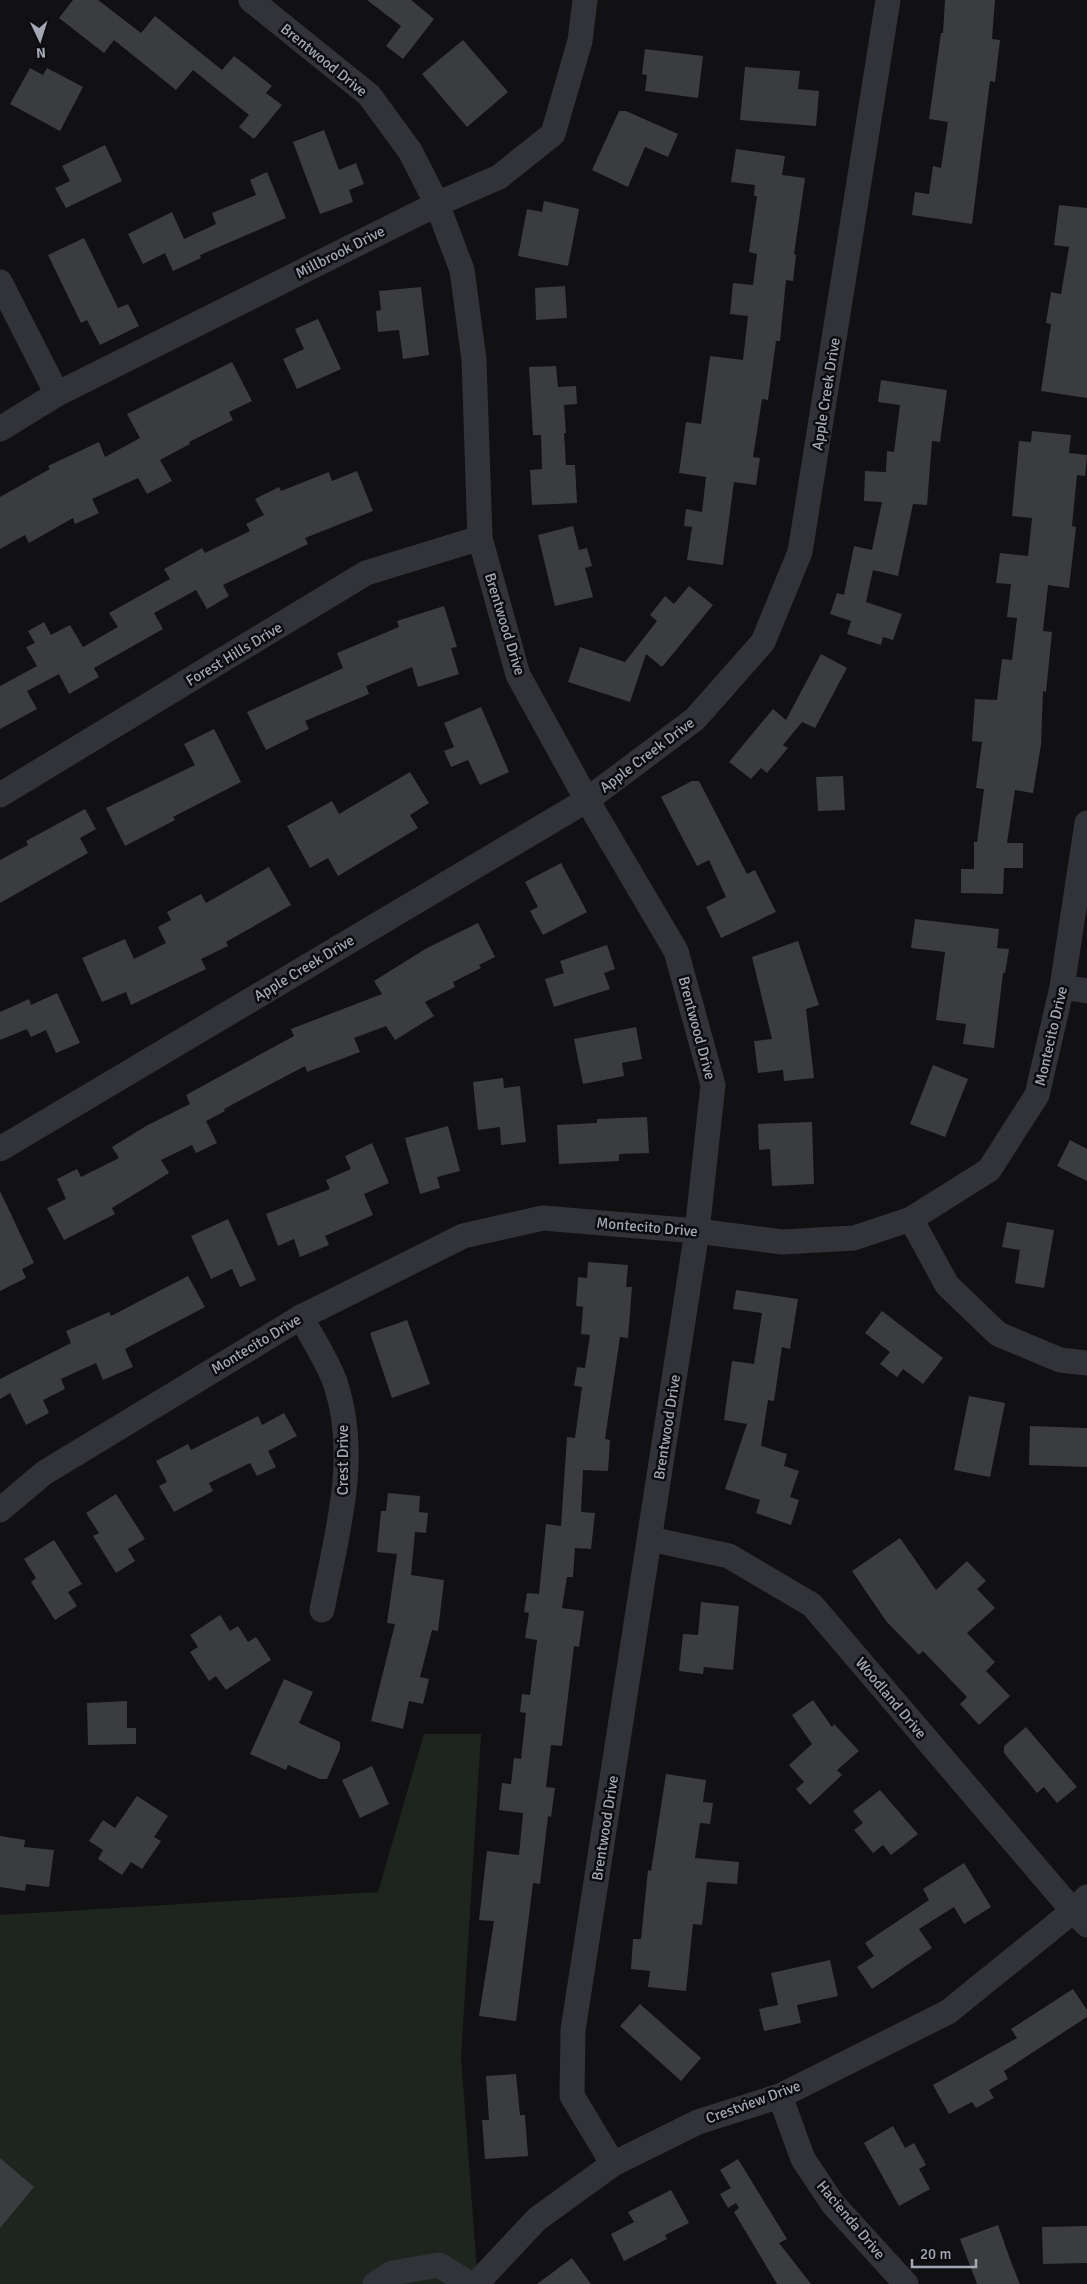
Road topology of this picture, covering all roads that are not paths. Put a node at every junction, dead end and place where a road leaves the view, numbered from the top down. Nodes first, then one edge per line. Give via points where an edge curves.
1 (251, 0) edge
2 (585, 0) edge
3 (888, 0) edge
4 (437, 204) junction
5 (0, 282) edge
6 (57, 394) junction
7 (0, 429) edge
8 (480, 538) junction
9 (0, 795) edge
10 (587, 800) junction
11 (1087, 823) edge
12 (1062, 988) junction
13 (1087, 991) edge
14 (0, 1149) edge
15 (911, 1219) junction
16 (697, 1231) junction
17 (301, 1317) junction
18 (1087, 1363) edge
19 (0, 1510) edge
20 (650, 1538) junction
21 (322, 1610) dead end
22 (1082, 1911) edge
23 (780, 2096) junction
24 (613, 2164) junction
25 (375, 2284) edge
26 (470, 2284) edge
27 (476, 2284) edge
28 (906, 2284) edge

1 - 4 street, Brentwood Drive via 369,95 410,151
2 - 4 street, Millbrook Drive via 580,41 553,134 499,177
3 - 10 street, Apple Creek Drive via 800,552 763,642 695,719
4 - 6 street, Millbrook Drive
4 - 8 street, Brentwood Drive via 462,270 474,360
5 - 6 street
6 - 7 street, Millbrook Drive
8 - 9 street, Forest Hills Drive via 366,573
8 - 10 street, Brentwood Drive via 518,675
10 - 14 street, Apple Creek Drive
10 - 16 street, Brentwood Drive via 676,951 713,1085
11 - 12 street, Montecito Drive
12 - 13 street
12 - 15 street, Montecito Drive via 1037,1095 989,1170
15 - 16 street, Montecito Drive via 854,1238 782,1242
15 - 18 street via 947,1286 998,1334 1060,1360
16 - 17 street, Montecito Drive via 543,1218 463,1236
16 - 20 street, Brentwood Drive
17 - 19 street, Montecito Drive via 44,1473
17 - 21 street, Crest Drive via 336,1384 345,1432 346,1486
20 - 22 street, Woodland Drive via 729,1556 812,1605
20 - 24 street, Brentwood Drive via 573,2030 572,2096
22 - 23 street, Crestview Drive via 948,2012
23 - 24 street, Crestview Drive via 698,2122
23 - 28 street, Hacienda Drive via 803,2159 833,2204
24 - 27 street, Crestview Drive via 536,2219
25 - 26 street via 392,2273 439,2266

